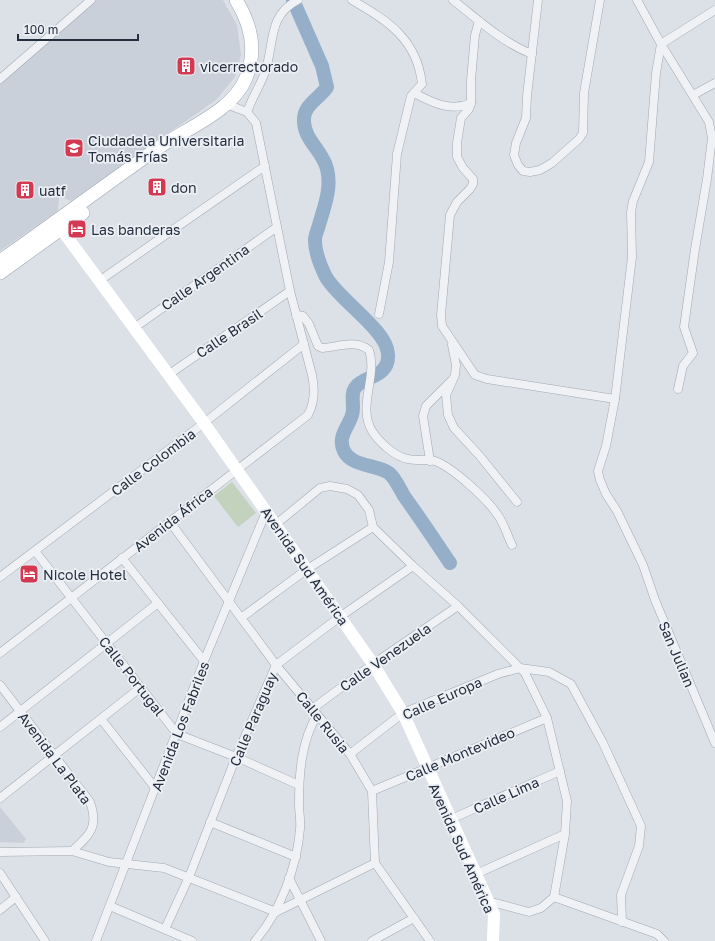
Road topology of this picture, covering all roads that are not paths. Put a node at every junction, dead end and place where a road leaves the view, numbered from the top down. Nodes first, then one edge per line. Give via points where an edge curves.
1 (91, 0) edge
2 (236, 0) edge
3 (298, 0) edge
4 (352, 0) edge
5 (453, 0) edge
6 (538, 0) edge
7 (600, 0) edge
8 (637, 0) edge
9 (715, 10) edge
10 (479, 21) junction
11 (661, 44) junction
12 (532, 54) junction
13 (0, 79) edge
14 (715, 83) edge
15 (414, 93) junction
16 (693, 95) junction
17 (471, 103) junction
18 (226, 104) junction
19 (247, 112) junction
20 (713, 133) edge
21 (265, 166) junction
22 (59, 226) junction
23 (277, 227) junction
24 (0, 260) edge
25 (0, 273) edge
26 (99, 281) junction
27 (290, 291) junction
28 (379, 314) dead end
29 (296, 315) junction
30 (134, 328) junction
31 (450, 338) junction
32 (304, 344) junction
33 (168, 374) junction
34 (455, 377) junction
35 (678, 389) dead end
36 (615, 399) junction
37 (204, 423) junction
38 (430, 460) junction
39 (236, 470) junction
40 (517, 502) dead end
41 (266, 512) junction
42 (170, 522) junction
43 (275, 525) junction
44 (373, 527) junction
45 (512, 545) dead end
46 (35, 551) junction
47 (122, 558) junction
48 (413, 566) junction
49 (306, 570) junction
50 (0, 577) edge
51 (71, 598) junction
52 (230, 602) junction
53 (158, 603) junction
54 (458, 606) junction
55 (341, 616) junction
56 (241, 618) junction
57 (106, 644) junction
58 (0, 653) edge
59 (204, 661) junction
60 (373, 664) junction
61 (276, 665) junction
62 (520, 668) junction
63 (0, 685) edge
64 (140, 688) junction
65 (20, 711) junction
66 (315, 712) junction
67 (403, 713) junction
68 (547, 718) junction
69 (101, 719) junction
70 (0, 726) edge
71 (177, 734) junction
72 (714, 739) edge
73 (350, 754) junction
74 (55, 756) junction
75 (236, 756) junction
76 (427, 767) junction
77 (560, 771) junction
78 (299, 785) junction
79 (156, 789) junction
80 (372, 792) junction
81 (0, 798) edge
82 (451, 819) junction
83 (210, 822) junction
84 (565, 834) junction
85 (72, 851) junction
86 (0, 852) edge
87 (296, 857) junction
88 (375, 864) junction
89 (126, 865) junction
90 (0, 873) edge
91 (476, 874) junction
92 (189, 877) junction
93 (288, 878) junction
94 (16, 897) junction
95 (554, 897) junction
96 (301, 900) junction
97 (488, 901) junction
98 (110, 906) junction
99 (0, 910) edge
100 (276, 912) junction
101 (414, 918) junction
102 (622, 922) junction
103 (165, 930) junction
104 (45, 941) edge
105 (96, 941) edge
106 (192, 941) edge
107 (256, 941) edge
108 (321, 941) edge
109 (372, 941) edge
110 (430, 941) edge
111 (493, 941) edge
112 (664, 941) edge

1 - 13 street
2 - 18 main road via 249,26 252,54 246,78 234,97
3 - 19 street via 281,12 265,72
4 - 15 street via 381,16 400,33 421,73 422,84
5 - 10 street
6 - 12 street
7 - 12 street via 584,93 583,133 552,163 530,172 523,171 514,155 526,118
8 - 11 street
9 - 11 street
10 - 12 street via 521,50
10 - 17 street via 471,80
11 - 16 street
11 - 36 street, San Julian via 656,73 649,162 631,212 632,257
14 - 16 street
15 - 17 street via 433,103 458,108
15 - 28 street via 411,96 398,154 389,262
16 - 20 street
17 - 31 street via 461,118 457,157 473,179 473,184 457,202 450,215 442,290 442,326
18 - 19 street
18 - 22 main road via 180,136 159,147
19 - 21 street via 256,123
20 - 35 street via 684,327 693,353 683,366
21 - 23 street
21 - 26 street
22 - 24 main road
22 - 25 main road
22 - 26 main road, Avenida Sud América
23 - 27 street
23 - 30 street, Calle Argentina
26 - 30 main road, Avenida Sud América
27 - 29 street
27 - 33 street, Calle Brasil
29 - 32 street
29 - 38 street via 303,316 318,346 322,348 353,344 362,345 369,350 372,366 366,395 372,431 401,458
30 - 33 main road, Avenida Sud América
31 - 34 street via 456,366
31 - 36 street via 475,375
32 - 37 street, Calle Colombia
32 - 39 street, Avenida África via 314,387 313,406 308,414
33 - 37 main road, Avenida Sud América
34 - 38 street via 426,406 423,416
34 - 40 street via 446,395 448,415 454,428
36 - 72 street, San Julian via 606,446 598,471 603,487 643,565 655,600
37 - 39 main road, Avenida Sud América
37 - 46 street, Calle Colombia
38 - 45 street via 442,464 473,488 498,515
39 - 41 main road, Avenida Sud América
39 - 42 street, Avenida África
41 - 43 main road, Avenida Sud América
41 - 52 street, Avenida Los Fabriles
42 - 47 street, Avenida África
42 - 52 street, Calle Rusia
43 - 44 street via 320,488 330,486 347,489 358,495 369,510
43 - 49 main road, Avenida Sud América
44 - 48 street
44 - 49 street
46 - 50 street, Calle Colombia
46 - 51 street, Calle Portugal
47 - 51 street, Avenida África
47 - 53 street
48 - 54 street
48 - 55 street, Calle Paraguay
49 - 55 main road, Avenida Sud América
49 - 56 street
51 - 57 street, Calle Portugal
51 - 58 street, Avenida África
52 - 56 street, Calle Rusia
52 - 59 street, Avenida Los Fabriles
53 - 57 street
53 - 59 street
54 - 60 street, Calle Venezuela
54 - 62 street
55 - 60 main road, Avenida Sud América
55 - 61 street, Calle Paraguay
56 - 61 street, Calle Rusia
57 - 64 street, Calle Portugal
57 - 65 street
59 - 71 street, Avenida Los Fabriles
60 - 66 street, Calle Venezuela
60 - 67 main road, Avenida Sud América
61 - 66 street, Calle Rusia
61 - 75 street, Calle Paraguay
62 - 67 street, Calle Europa via 498,674
62 - 68 street via 525,673
62 - 102 street via 549,672 571,684 603,743 641,826 639,846 621,896
63 - 65 street, Avenida La Plata
64 - 69 street
64 - 71 street, Calle Portugal
65 - 70 street
65 - 74 street, Avenida La Plata
66 - 73 street, Calle Rusia
66 - 78 street via 301,762
67 - 73 street, Calle Europa
67 - 76 main road, Avenida Sud América
68 - 76 street, Calle Montevideo
68 - 77 street
69 - 74 street
69 - 79 street
71 - 75 street
71 - 79 street, Avenida Los Fabriles
73 - 80 street, Calle Rusia
74 - 81 street
74 - 85 street, Avenida La Plata via 90,802 94,812 94,824 84,840
75 - 78 street
75 - 83 street, Calle Paraguay
76 - 80 street, Calle Montevideo
76 - 82 main road, Avenida Sud América
77 - 82 street, Calle Lima
77 - 84 street via 567,801
78 - 87 street via 300,828
79 - 89 street, Avenida Los Fabriles
80 - 88 street, Calle Rusia
82 - 91 main road, Avenida Sud América
83 - 87 street
83 - 92 street, Calle Paraguay
84 - 91 street
84 - 95 street
85 - 86 street
85 - 89 street
87 - 93 street
88 - 96 street
88 - 101 street
89 - 92 street via 164,868
89 - 98 street, Avenida Los Fabriles
90 - 94 street
91 - 97 main road, Avenida Sud América
92 - 100 street
92 - 103 street, Calle Paraguay
93 - 96 street
93 - 100 street
94 - 99 street
94 - 104 street
95 - 97 street via 541,908 529,912
95 - 102 street
96 - 100 street
96 - 108 street
97 - 111 main road, Avenida Sud América via 494,914
98 - 103 street
98 - 105 street, Avenida Los Fabriles
100 - 107 street
101 - 109 street
101 - 110 street
102 - 112 street via 657,934
103 - 106 street

